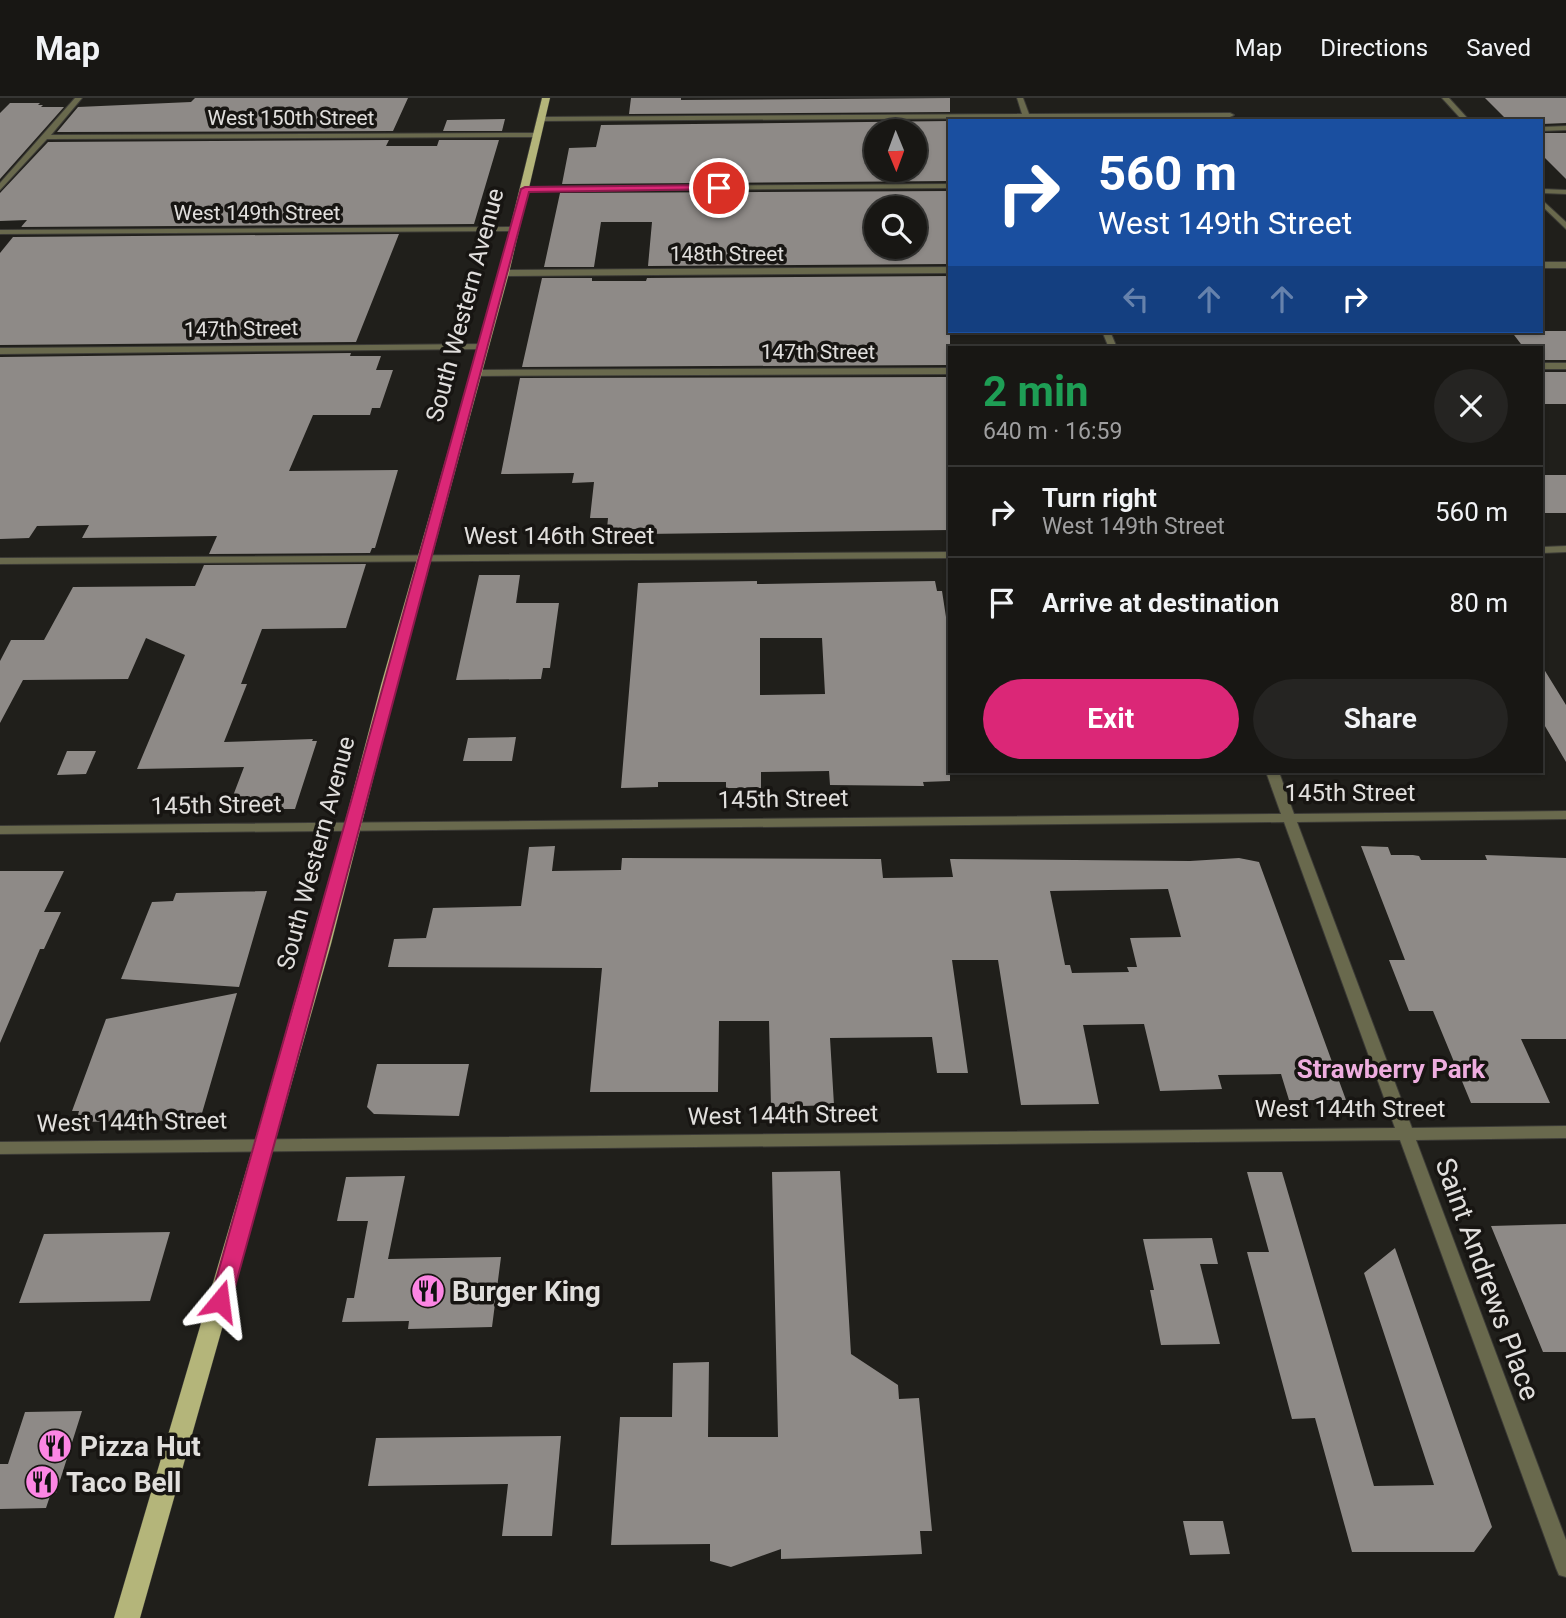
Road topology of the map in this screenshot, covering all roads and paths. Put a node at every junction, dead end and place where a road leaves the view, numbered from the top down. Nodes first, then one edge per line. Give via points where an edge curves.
1 (79, 98) edge
2 (546, 98) edge
3 (1020, 98) edge
4 (1445, 98) edge
5 (1230, 115) dead end
6 (541, 119) junction
7 (1027, 119) edge
8 (1465, 119) edge
9 (1566, 128) edge
10 (1543, 129) edge
11 (536, 135) junction
12 (46, 137) junction
13 (948, 186) edge
14 (0, 188) edge
15 (525, 189) junction
16 (1543, 191) edge
17 (1566, 192) edge
18 (1543, 203) edge
19 (1566, 227) edge
20 (514, 229) junction
21 (0, 232) edge
22 (1543, 265) edge
23 (1566, 265) edge
24 (948, 270) edge
25 (504, 273) junction
26 (483, 346) junction
27 (0, 351) edge
28 (1543, 366) edge
29 (1566, 366) edge
30 (948, 371) edge
31 (476, 373) junction
32 (1566, 549) edge
33 (1543, 550) edge
34 (948, 555) edge
35 (426, 558) junction
36 (0, 562) edge
37 (1272, 773) edge
38 (1566, 815) edge
39 (1289, 816) junction
40 (352, 827) junction
41 (0, 830) edge
42 (1566, 1132) edge
43 (1406, 1133) junction
44 (266, 1145) junction
45 (0, 1148) edge
46 (1566, 1568) edge
47 (127, 1618) edge

1 - 12 street
2 - 6 main road, South Western Avenue
3 - 7 street
4 - 8 street
5 - 7 street
6 - 7 street
6 - 11 main road, South Western Avenue
9 - 10 street
11 - 12 street, West 150th Street
11 - 15 main road, South Western Avenue
12 - 14 street
13 - 15 street
15 - 20 main road, South Western Avenue
16 - 17 street
18 - 19 street
20 - 21 street, West 149th Street
20 - 25 main road, South Western Avenue
22 - 23 street
24 - 25 street, 148th Street
25 - 26 main road, South Western Avenue
26 - 27 street, 147th Street
26 - 31 main road, South Western Avenue
28 - 29 street
30 - 31 street, 147th Street
31 - 35 main road, South Western Avenue
32 - 33 street
34 - 35 street, West 146th Street
35 - 36 street, West 146th Street
35 - 40 main road, South Western Avenue
37 - 39 street, Saint Andrews Place
38 - 39 street, 145th Street
39 - 40 street, 145th Street
39 - 43 street, Saint Andrews Place
40 - 41 street, 145th Street
40 - 44 main road, South Western Avenue
42 - 43 street, West 144th Street
43 - 44 street, West 144th Street
43 - 46 street, Saint Andrews Place
44 - 45 street, West 144th Street
44 - 47 main road, South Western Avenue

